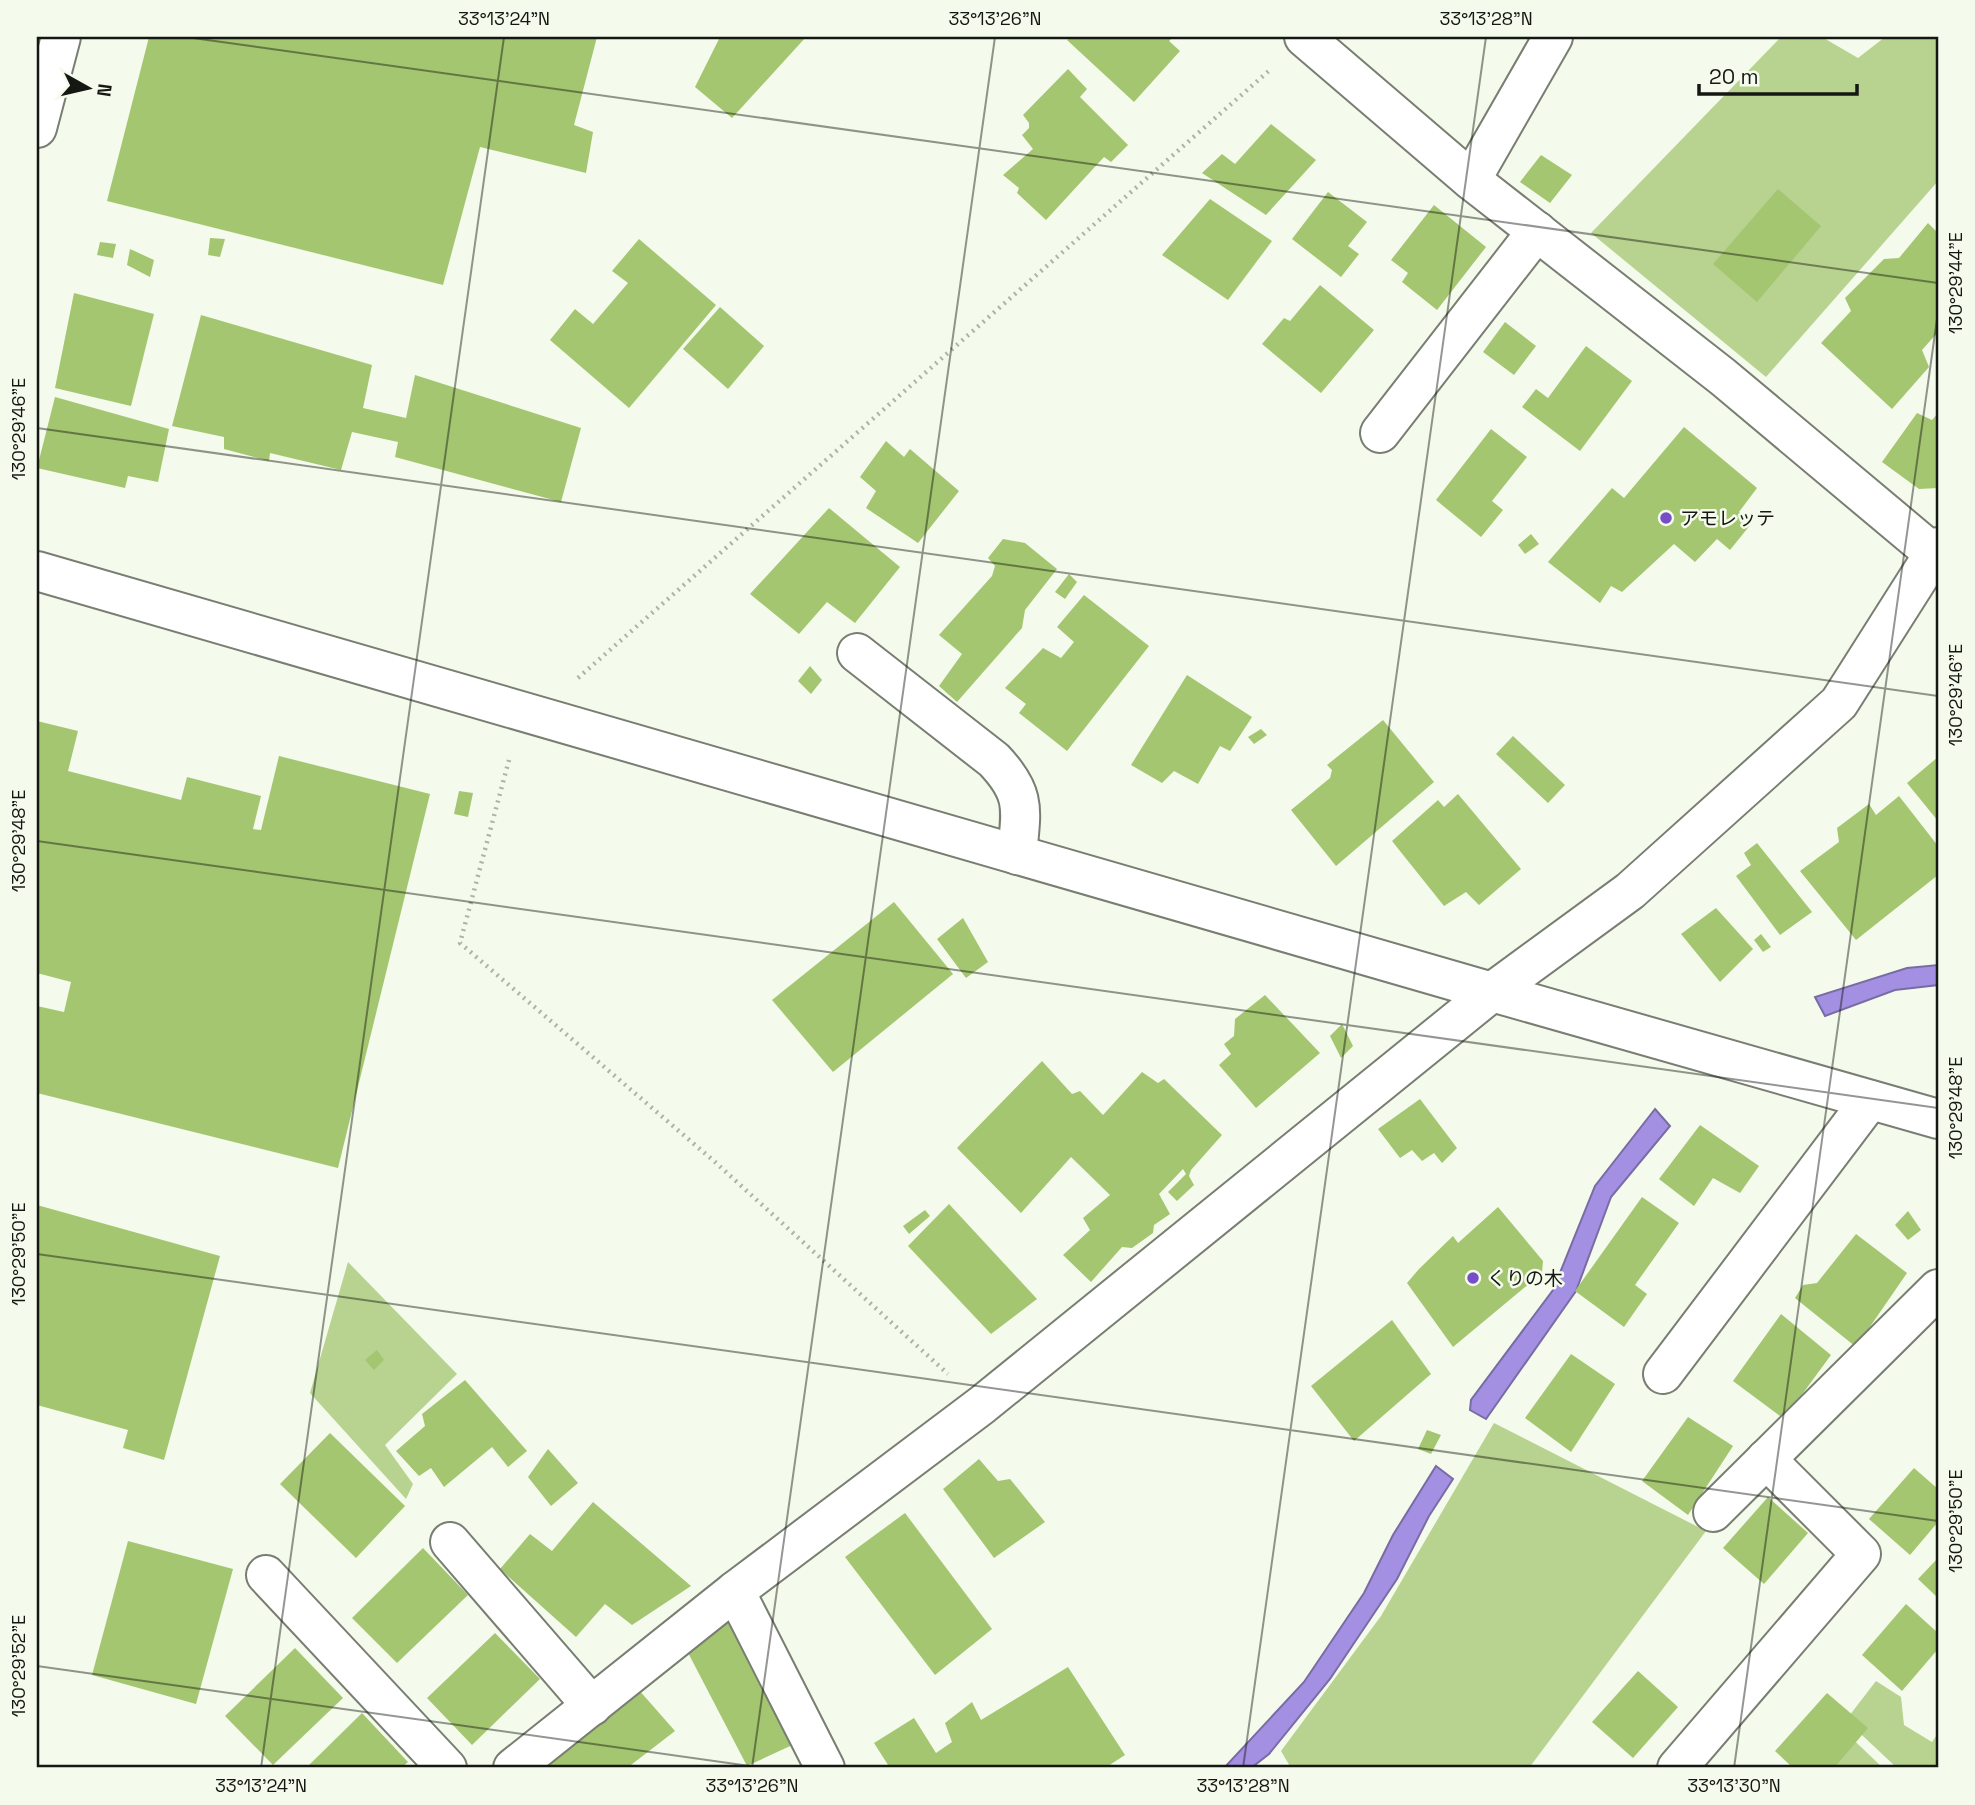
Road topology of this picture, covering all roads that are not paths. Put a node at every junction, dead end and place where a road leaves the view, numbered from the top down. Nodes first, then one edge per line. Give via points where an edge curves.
1 (61, 37) edge
2 (1553, 37) edge
3 (1305, 38) edge
4 (37, 128) edge
5 (1471, 180) junction
6 (1537, 231) junction
7 (1380, 433) dead end
8 (1936, 550) edge
9 (37, 571) edge
10 (858, 653) dead end
11 (1017, 855) junction
12 (1492, 992) junction
13 (1870, 1100) junction
14 (1938, 1119) edge
15 (1938, 1289) edge
16 (1664, 1374) dead end
17 (1766, 1459) junction
18 (1713, 1512) dead end
19 (450, 1542) dead end
20 (266, 1575) dead end
21 (735, 1591) junction
22 (592, 1706) junction
23 (447, 1768) edge
24 (513, 1768) edge
25 (825, 1768) edge
26 (1677, 1768) edge

1 - 4 street
2 - 5 street
3 - 5 street
5 - 6 street
6 - 7 street
6 - 8 street
8 - 12 street via 1839,703 1630,891
9 - 11 street
10 - 11 street via 1010,778 1021,807
11 - 12 street
12 - 13 street
12 - 21 street via 982,1405
13 - 14 street
13 - 16 street
15 - 17 street
17 - 18 street
17 - 26 street via 1861,1554
19 - 22 street
20 - 23 street
21 - 22 street
21 - 25 street
22 - 24 street

